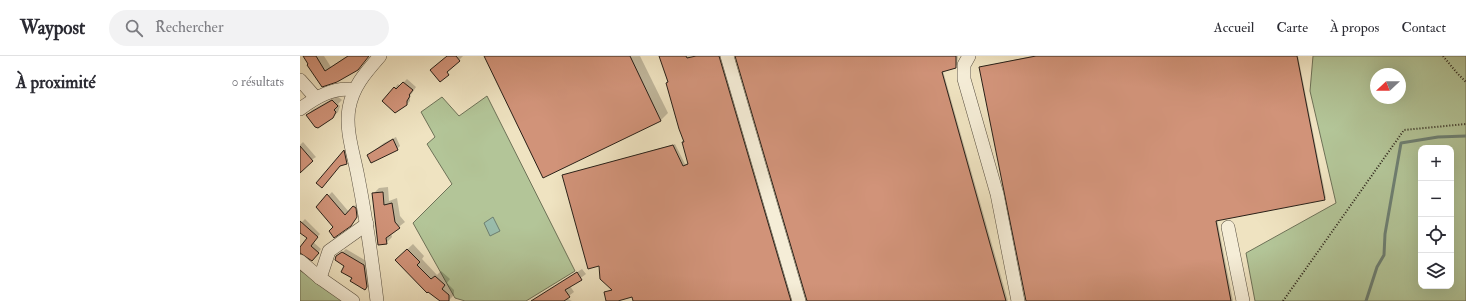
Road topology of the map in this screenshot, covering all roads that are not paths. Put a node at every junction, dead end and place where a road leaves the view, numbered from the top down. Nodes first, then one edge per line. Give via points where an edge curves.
1 (380, 56) edge
2 (727, 56) edge
3 (969, 56) edge
4 (300, 80) edge
5 (354, 90) junction
6 (316, 98) junction
7 (300, 109) edge
8 (367, 224) junction
9 (1228, 227) dead end
10 (300, 262) edge
11 (320, 278) junction
12 (353, 301) edge
13 (377, 301) edge
14 (798, 301) edge
15 (1018, 301) edge
16 (1243, 301) edge

1 - 5 street via 361,77
2 - 14 street
3 - 15 street via 964,65 964,78 997,194
4 - 6 street
5 - 6 street via 347,89
5 - 8 street via 349,108 349,131
6 - 7 street
8 - 11 street via 329,251
8 - 13 street
9 - 16 street
10 - 11 street
11 - 12 street

